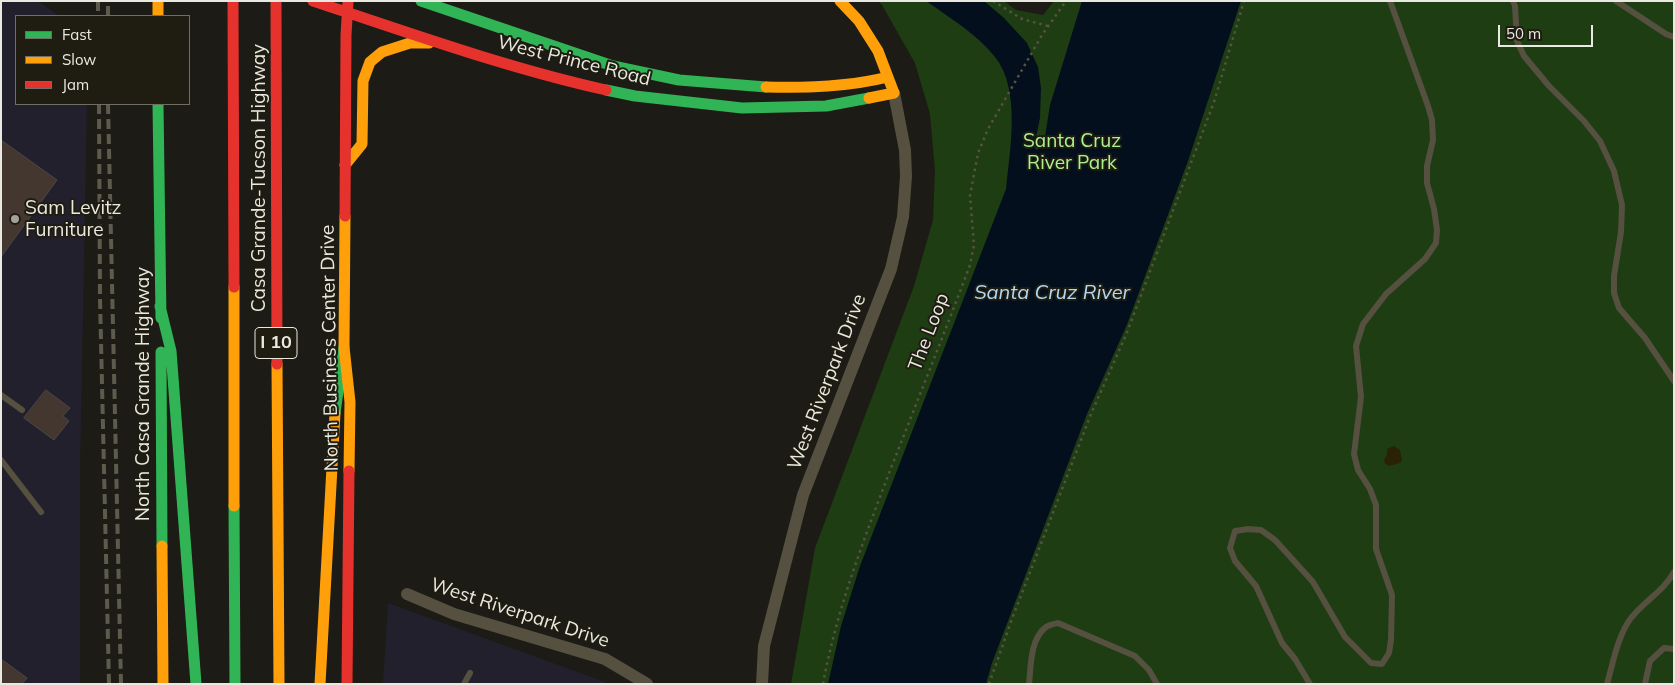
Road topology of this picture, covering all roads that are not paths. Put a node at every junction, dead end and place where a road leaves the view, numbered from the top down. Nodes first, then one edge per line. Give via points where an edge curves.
1 (158, 1) edge
2 (233, 1) edge
3 (276, 1) edge
4 (421, 1) edge
5 (840, 1) edge
6 (1390, 1) edge
7 (1513, 1) edge
8 (1616, 1) edge
9 (315, 2) edge
10 (348, 7) edge
11 (158, 15) edge
12 (1674, 37) edge
13 (444, 44) junction
14 (888, 77) junction
15 (894, 93) junction
16 (158, 105) edge
17 (345, 165) junction
18 (160, 306) junction
19 (344, 347) junction
20 (1674, 381) edge
21 (1, 395) edge
22 (22, 410) dead end
23 (1, 460) edge
24 (41, 512) dead end
25 (1674, 572) edge
26 (407, 594) dead end
27 (1674, 650) edge
28 (470, 672) dead end
29 (163, 684) edge
30 (196, 684) edge
31 (236, 684) edge
32 (279, 684) edge
33 (320, 684) edge
34 (348, 684) edge
35 (464, 684) edge
36 (647, 684) edge
37 (762, 684) edge
38 (1029, 684) edge
39 (1157, 684) edge
40 (1310, 684) edge
41 (1607, 684) edge
42 (1645, 684) edge

1 - 11 main road
2 - 31 main road, Casa Grande-Tucson Highway / I 10
3 - 32 main road, Casa Grande-Tucson Highway / I 10
4 - 14 main road, West Prince Road via 613,66 679,80 798,88 859,84
5 - 14 main road via 859,21 878,51
6 - 40 lane via 1432,120 1433,140 1427,183 1437,230 1436,243 1426,259 1386,294 1363,324 1356,346 1361,397 1354,454 1358,470 1376,505 1376,549 1392,595 1391,640 1389,653 1382,664 1371,663 1345,638 1313,582 1275,540 1261,530 1248,528 1235,531 1230,548 1235,561 1256,586 1282,643
7 - 20 lane via 1517,42 1524,56 1584,120 1600,141 1614,171 1622,205 1614,293 1619,308 1645,338
8 - 12 lane
9 - 10 main road, West Prince Road
10 - 13 main road, West Prince Road
10 - 17 main road, North Business Center Drive
13 - 15 main road, West Prince Road via 566,81 625,94 732,107 826,106
13 - 17 main road via 410,43 382,52 370,62 363,81 362,144
14 - 15 main road
15 - 37 street, West Riverpark Drive via 905,150 903,217 891,269 803,495 764,646
16 - 18 main road, North Casa Grande Highway
17 - 19 main road, North Business Center Drive
18 - 29 main road, North Casa Grande Highway
18 - 30 main road via 170,351
19 - 33 main road via 335,412
19 - 34 main road, North Business Center Drive via 350,402
21 - 22 lane
23 - 24 lane
25 - 41 lane via 1669,582 1630,618
26 - 36 street, West Riverpark Drive via 454,614 605,659
27 - 42 lane via 1664,648 1650,660
28 - 35 lane
38 - 39 lane via 1032,650 1047,626 1058,623 1135,656

